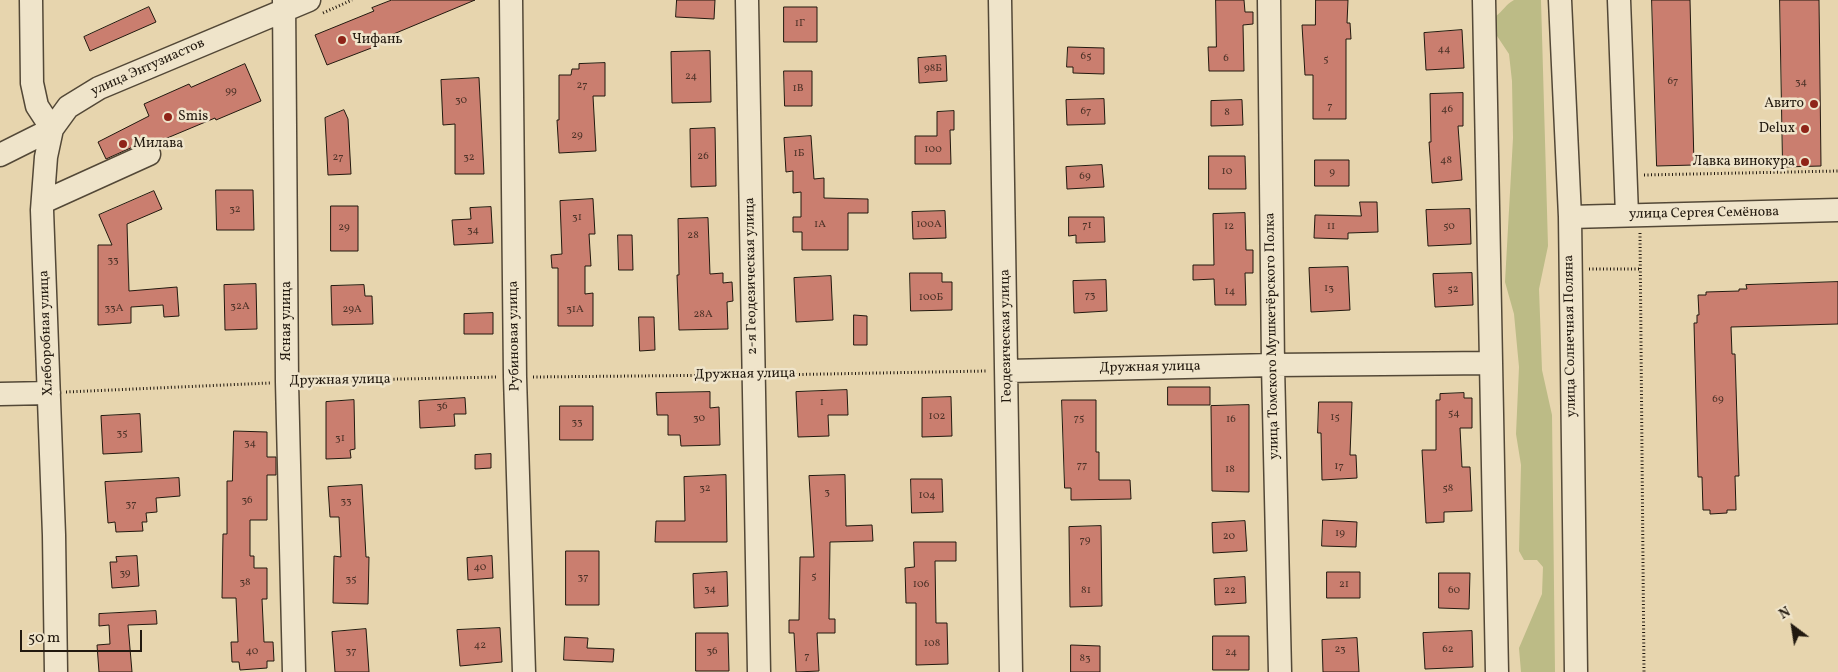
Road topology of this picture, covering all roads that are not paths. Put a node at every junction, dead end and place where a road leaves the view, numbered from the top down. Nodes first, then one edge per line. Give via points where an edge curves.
1 (31, 0) edge
2 (309, 0) edge
3 (511, 0) edge
4 (747, 0) edge
5 (1000, 0) edge
6 (1269, 0) edge
7 (1484, 0) edge
8 (1560, 0) edge
9 (1619, 0) edge
10 (285, 5) edge
11 (52, 129) junction
12 (149, 154) dead end
13 (0, 155) edge
14 (43, 202) junction
15 (1838, 210) edge
16 (1633, 215) junction
17 (1570, 217) junction
18 (1491, 363) junction
19 (1273, 365) junction
20 (1008, 371) junction
21 (49, 393) junction
22 (0, 394) edge
23 (56, 672) edge
24 (294, 672) edge
25 (524, 672) edge
26 (759, 672) edge
27 (1012, 672) edge
28 (1280, 672) edge
29 (1497, 672) edge
30 (1576, 672) edge

1 - 11 street via 32,83 37,106
2 - 10 street, улица Энтузиастов
3 - 25 street, Рубиновая улица via 515,377
4 - 26 street, 2-я Геодезическая улица
5 - 20 street, Геодезическая улица
6 - 19 street, улица Томского Мушкетёрского Полка
7 - 18 street
8 - 17 street, улица Солнечная Поляна
9 - 16 street via 1625,175
10 - 11 street, улица Энтузиастов via 99,88 68,107
10 - 24 street, Ясная улица via 287,382
11 - 13 street, улица Энтузиастов
11 - 14 street, Хлеборобная улица via 46,157
12 - 14 street
14 - 21 street, Хлеборобная улица
15 - 16 street, улица Сергея Семёнова
16 - 17 street, улица Сергея Семёнова
17 - 30 street, улица Солнечная Поляна
18 - 19 street, Дружная улица
18 - 29 street
19 - 20 street, Дружная улица
19 - 28 street, улица Томского Мушкетёрского Полка
20 - 27 street, Геодезическая улица
21 - 22 street
21 - 23 street, Хлеборобная улица

